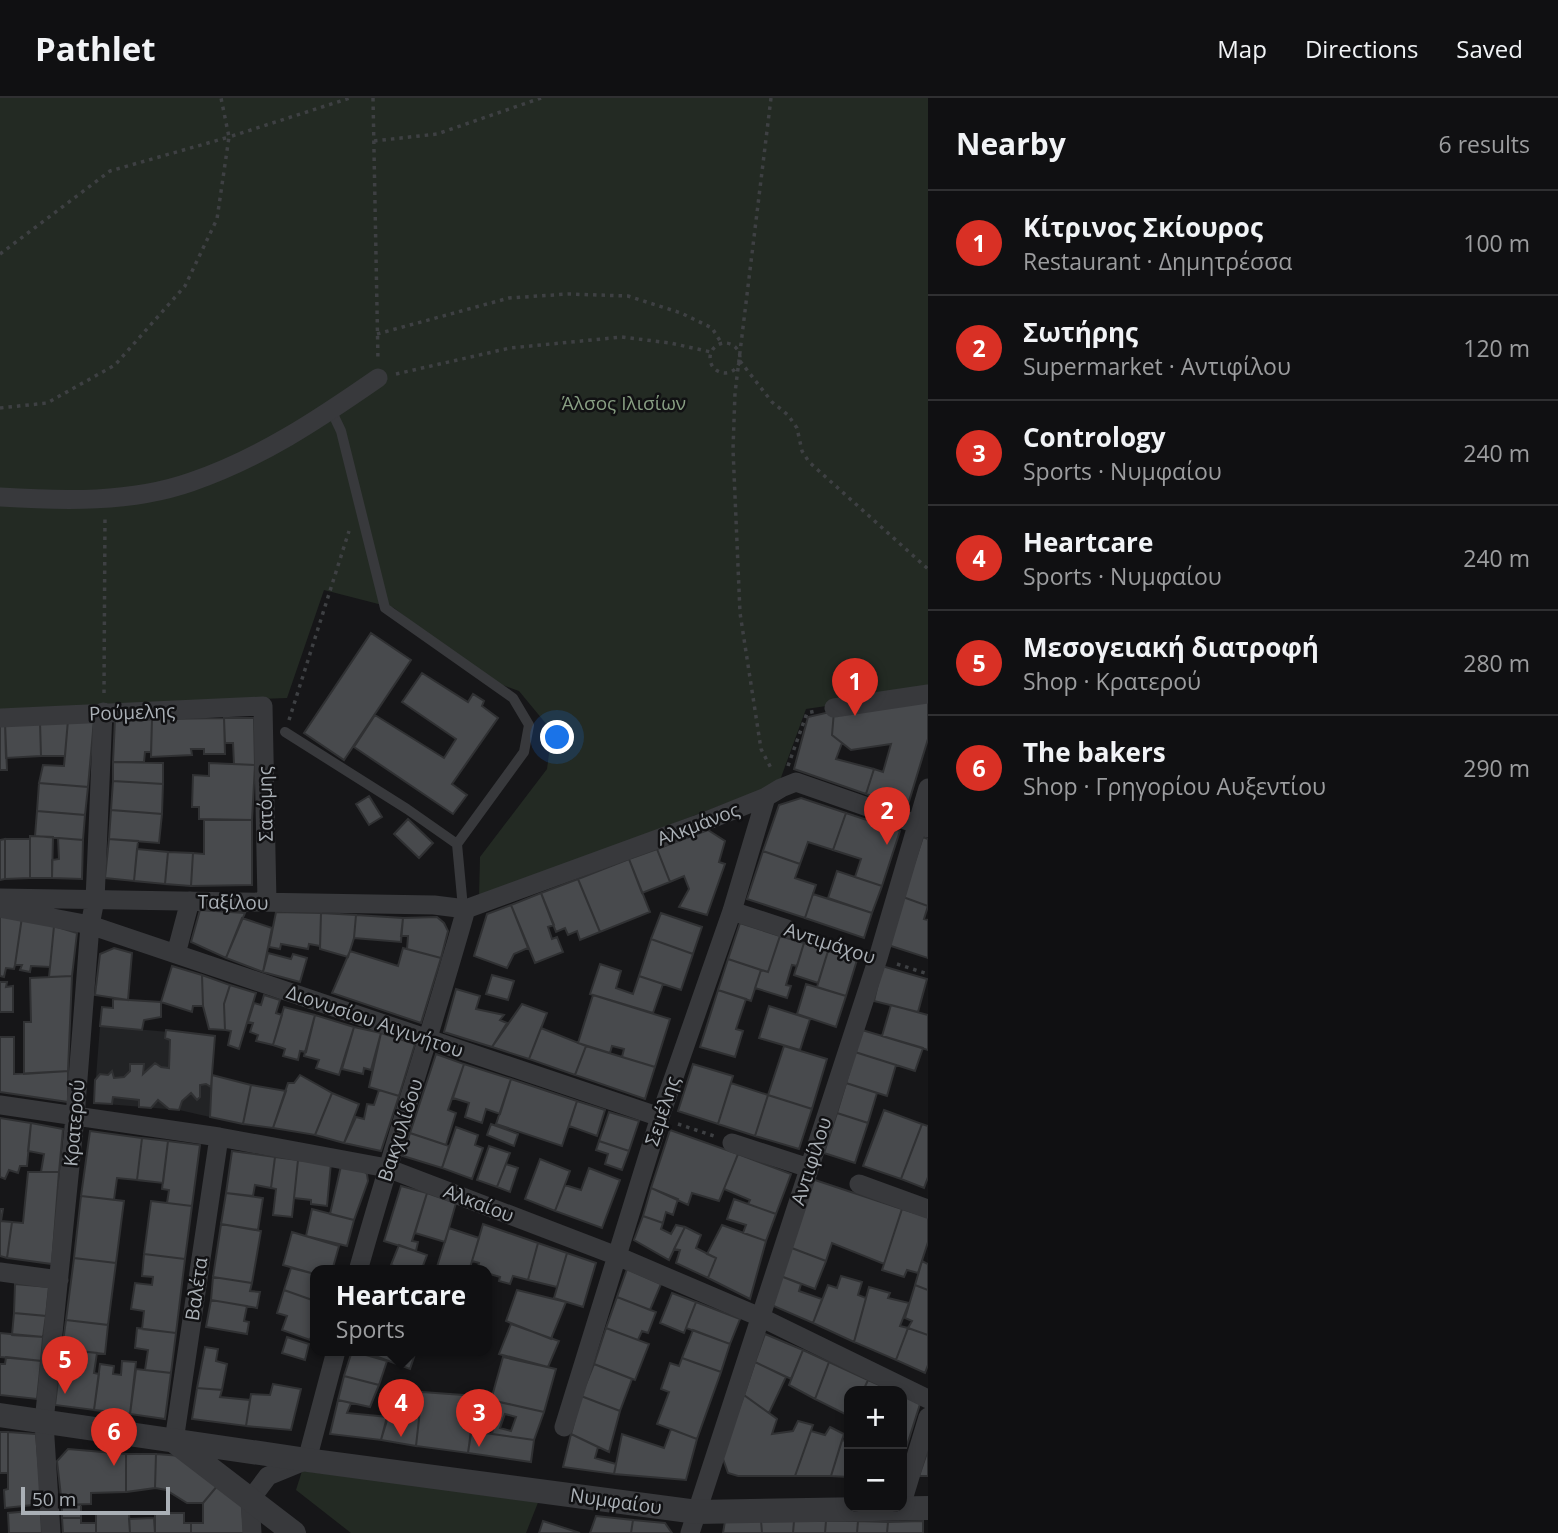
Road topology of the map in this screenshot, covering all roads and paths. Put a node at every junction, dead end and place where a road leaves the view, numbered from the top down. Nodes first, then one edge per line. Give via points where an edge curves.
1 (221, 98) edge
2 (350, 98) edge
3 (373, 98) edge
4 (541, 98) edge
5 (771, 98) edge
6 (229, 137) junction
7 (374, 141) junction
8 (0, 254) edge
9 (377, 334) junction
10 (722, 344) junction
11 (711, 352) junction
12 (740, 361) junction
13 (378, 378) junction
14 (0, 408) edge
15 (331, 410) junction
16 (0, 496) edge
17 (106, 498) junction
18 (358, 503) junction
19 (928, 569) edge
20 (928, 694) edge
21 (263, 706) joint
22 (834, 708) dead end
23 (103, 712) junction
24 (807, 713) dead end
25 (0, 718) edge
26 (285, 732) joint
27 (928, 788) edge
28 (773, 793) junction
29 (923, 826) edge
30 (457, 844) junction
31 (0, 898) edge
32 (95, 900) junction
33 (190, 901) junction
34 (267, 902) junction
35 (0, 908) edge
36 (464, 908) junction
37 (732, 911) junction
38 (90, 925) junction
39 (787, 929) joint
40 (176, 954) junction
41 (878, 958) junction
42 (928, 974) edge
43 (429, 1039) junction
44 (0, 1105) edge
45 (75, 1116) junction
46 (660, 1117) junction
47 (688, 1127) dead end
48 (219, 1137) junction
49 (732, 1143) joint
50 (387, 1168) junction
51 (809, 1168) junction
52 (859, 1184) dead end
53 (928, 1209) edge
54 (617, 1256) junction
55 (361, 1265) edge
56 (0, 1272) edge
57 (59, 1280) junction
58 (760, 1317) junction
59 (335, 1356) edge
60 (928, 1399) edge
61 (0, 1415) edge
62 (928, 1417) edge
63 (44, 1422) junction
64 (564, 1427) dead end
65 (174, 1441) junction
66 (307, 1460) junction
67 (907, 1486) edge
68 (250, 1500) junction
69 (907, 1506) edge
70 (928, 1508) edge
71 (844, 1512) edge
72 (693, 1527) edge
73 (51, 1533) edge
74 (252, 1533) edge
75 (294, 1533) edge

1 - 6 path
2 - 6 path
3 - 7 path
4 - 7 path via 437,134
5 - 12 path
6 - 8 path via 110,171
6 - 14 path via 217,219 185,286 115,365 47,403
7 - 9 path
9 - 10 path via 509,298 616,295 681,313 712,328
9 - 13 path
10 - 11 path
10 - 12 path via 735,347
11 - 12 path via 713,366 721,372 735,369
11 - 13 path via 622,337 510,348
12 - 19 path via 797,428 809,462
12 - 28 path via 733,449 740,613 761,749
13 - 15 street
15 - 17 street via 253,457 190,483
15 - 18 lane via 341,431
16 - 17 street
17 - 23 path
18 - 26 path
18 - 30 lane via 385,608 513,698 529,725 524,752
20 - 22 street
21 - 23 street, Ρούμελης
21 - 34 street, Σατόμης
23 - 25 street, Ρούμελης
23 - 32 street, Κρατερού
24 - 28 path
26 - 30 lane
27 - 29 street, Αντιφίλου
28 - 29 street, Αλκμάνος via 796,782
28 - 36 street, Αλκμάνος
28 - 37 street, Σεμέλης
29 - 41 street, Αντιφίλου
30 - 36 lane
31 - 32 street, Ταξίλου
32 - 33 street, Ταξίλου
32 - 38 street, Κρατερού
33 - 34 street, Ταξίλου
33 - 40 street
34 - 36 street, Ταξίλου
35 - 38 street
36 - 43 street, Βακχυλίδου
37 - 39 street, Αντιμάχου
37 - 46 street, Σεμέλης
38 - 40 street, Διονυσίου Αιγινήτου
38 - 45 street, Κρατερού
39 - 41 path, Αντιμάχου
40 - 43 street, Διονυσίου Αιγινήτου
41 - 42 path, Αντιμάχου
41 - 51 street, Αντιφίλου
43 - 46 street, Διονυσίου Αιγινήτου
43 - 50 street, Βακχυλίδου
44 - 45 street, Αλκαίου
45 - 48 street, Αλκαίου
45 - 57 street, Κρατερού
46 - 54 street, Σεμέλης
47 - 49 path
48 - 50 street, Αλκαίου
48 - 65 street, Βαλέτα
49 - 51 street
50 - 54 street, Αλκαίου
50 - 55 street, Βακχυλίδου
51 - 58 street, Αντιφίλου
52 - 53 street
54 - 58 street, Αλκαίου
54 - 64 street, Σεμέλης
56 - 57 street
57 - 63 street, Κρατερού
58 - 60 street, Αλκαίου
58 - 72 street, Αντιφίλου
59 - 66 street
61 - 63 street, Νυμφαίου
62 - 67 street
63 - 65 street, Νυμφαίου
63 - 73 street, Κρατερού
65 - 66 street, Νυμφαίου
65 - 68 street
66 - 68 street via 268,1476
66 - 72 street, Νυμφαίου
68 - 74 street
68 - 75 street
69 - 70 street, Νυμφαίου
71 - 72 street, Νυμφαίου

